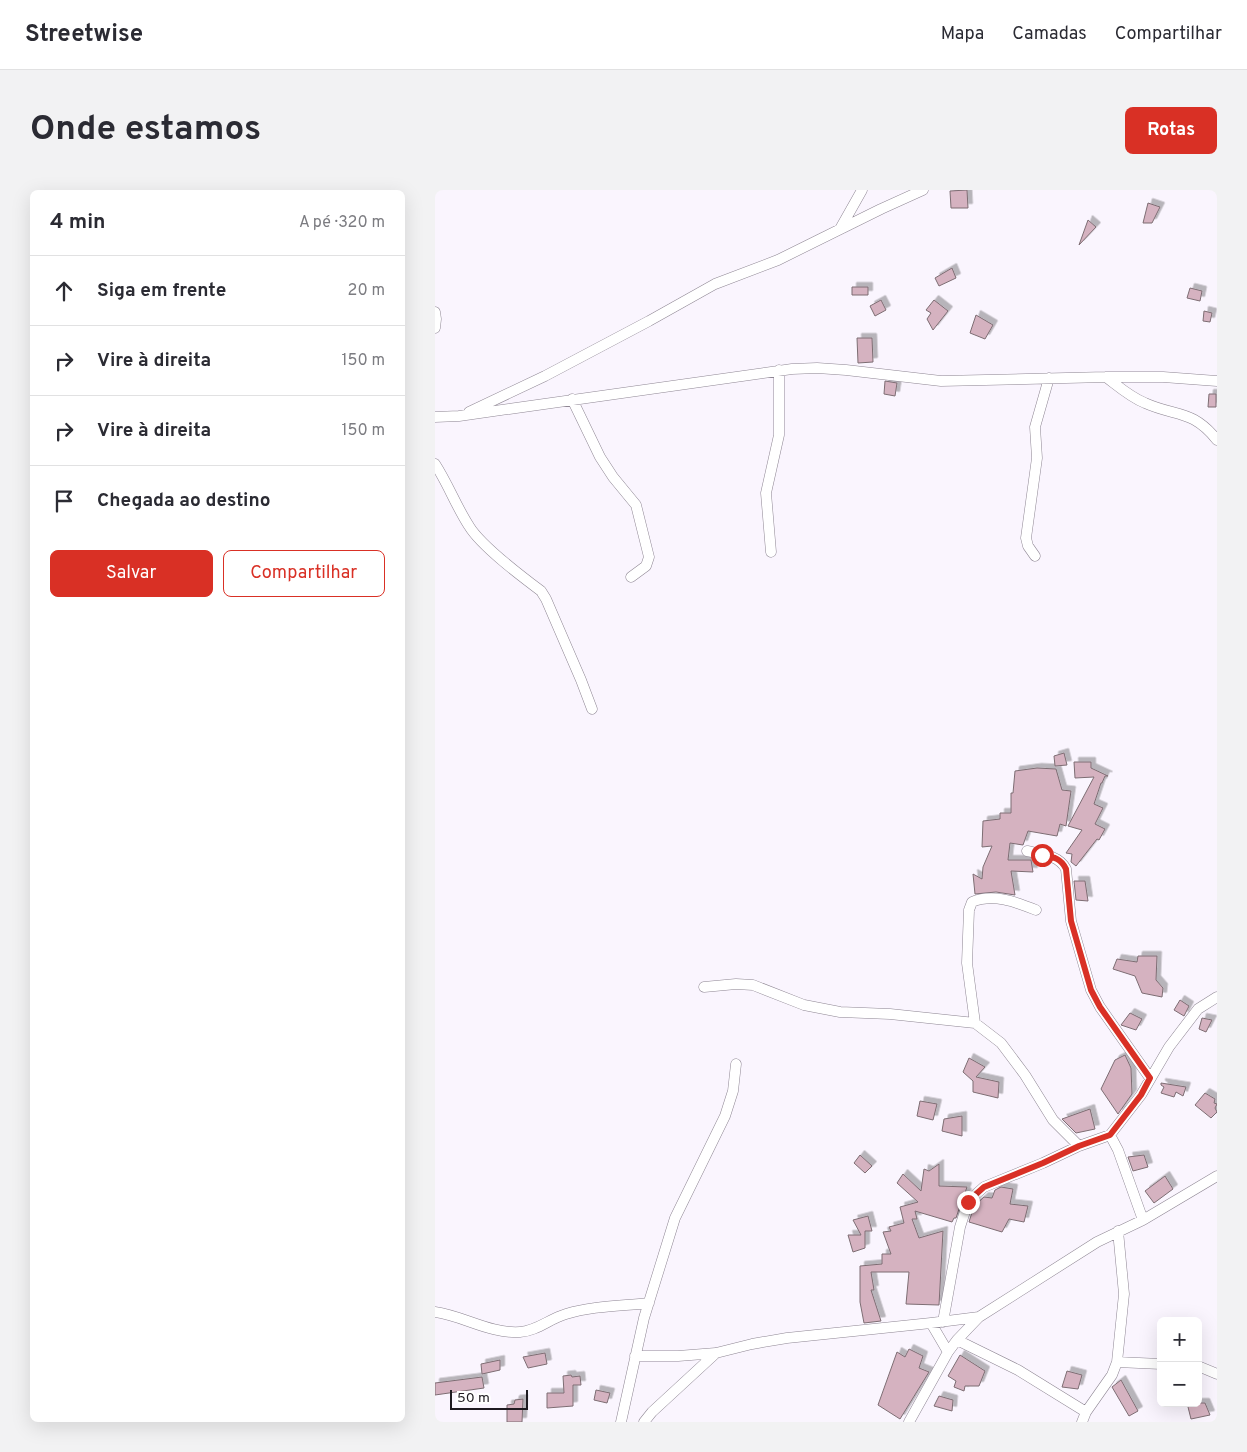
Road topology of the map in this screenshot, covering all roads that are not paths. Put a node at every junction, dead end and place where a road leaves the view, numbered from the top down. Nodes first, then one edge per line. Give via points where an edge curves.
1 (862, 190) edge
2 (923, 190) edge
3 (839, 230) junction
4 (435, 312) edge
5 (435, 328) edge
6 (779, 370) junction
7 (1106, 377) junction
8 (1049, 378) junction
9 (1217, 382) edge
10 (572, 399) junction
11 (459, 416) junction
12 (435, 418) edge
13 (1217, 440) edge
14 (435, 464) edge
15 (771, 552) dead end
16 (1035, 556) dead end
17 (631, 577) dead end
18 (592, 709) dead end
19 (1027, 851) dead end
20 (1036, 910) dead end
21 (704, 988) dead end
22 (1217, 997) edge
23 (975, 1023) junction
24 (736, 1064) dead end
25 (1150, 1078) junction
26 (1110, 1135) junction
27 (1079, 1146) junction
28 (1217, 1176) edge
29 (1143, 1220) junction
30 (1118, 1231) junction
31 (649, 1303) junction
32 (435, 1312) edge
33 (979, 1317) junction
34 (943, 1322) junction
35 (931, 1324) junction
36 (957, 1340) junction
37 (948, 1352) junction
38 (716, 1353) junction
39 (635, 1356) junction
40 (1117, 1362) junction
41 (1157, 1364) edge
42 (1202, 1368) edge
43 (1217, 1374) edge
44 (1086, 1412) junction
45 (621, 1422) edge
46 (644, 1422) edge
47 (909, 1422) edge
48 (1082, 1422) edge

1 - 3 street
2 - 3 street
3 - 11 street via 778,260 715,284 545,376
4 - 5 street
6 - 8 street via 817,368 941,381
6 - 10 street
6 - 15 street via 779,435 766,493
7 - 8 street
7 - 9 street via 1163,377
7 - 13 street via 1145,404 1196,420
8 - 16 street via 1035,427 1037,458 1026,538
10 - 11 street
10 - 17 street via 613,477 636,505 649,557 646,566
11 - 12 street
14 - 18 street via 479,539 541,591
19 - 25 street via 1063,862 1071,921 1091,990
20 - 23 street via 1005,899 980,898 972,902 967,963
21 - 23 street via 753,985 804,1005 840,1012
22 - 25 street via 1197,1010
23 - 27 street via 1001,1043 1025,1074 1053,1120
24 - 31 street via 733,1091 725,1116 675,1218
25 - 26 street
26 - 27 street
26 - 29 street
27 - 34 street via 984,1187 968,1202 960,1227
28 - 29 street
29 - 30 street
30 - 33 street
30 - 40 street via 1124,1294
31 - 32 street via 566,1314 532,1331 520,1332 506,1332
31 - 39 street
33 - 34 street
33 - 36 street
34 - 35 street
35 - 37 street
35 - 38 street via 787,1338
36 - 37 street
36 - 44 street via 1017,1370
37 - 47 street
38 - 39 street
38 - 46 street
39 - 45 street
40 - 41 street
40 - 44 street via 1112,1376
42 - 43 street
44 - 48 street

